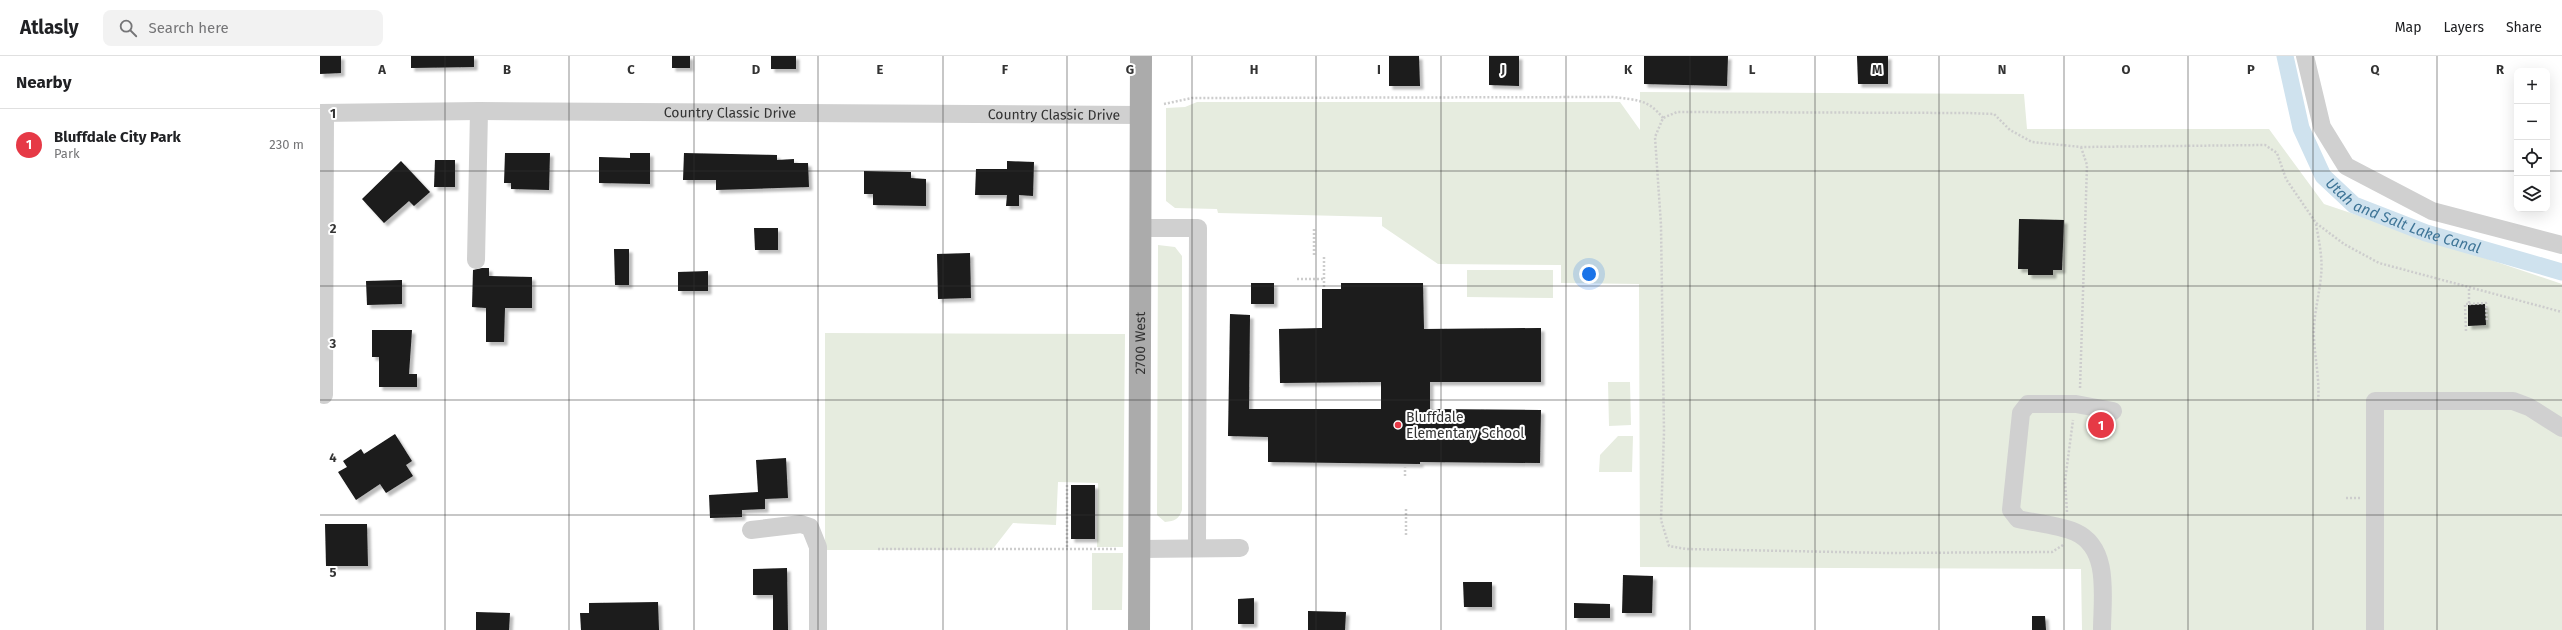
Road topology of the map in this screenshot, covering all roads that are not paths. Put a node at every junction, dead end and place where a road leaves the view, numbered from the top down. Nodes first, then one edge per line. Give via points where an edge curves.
1 (1141, 56) edge
2 (2305, 56) edge
3 (479, 111) junction
4 (322, 113) edge
5 (1141, 115) junction
6 (1139, 228) junction
7 (2562, 245) edge
8 (476, 260) dead end
9 (324, 395) dead end
10 (2113, 412) dead end
11 (2562, 428) edge
12 (751, 530) dead end
13 (1198, 548) junction
14 (1240, 548) dead end
15 (1140, 549) junction
16 (818, 630) edge
17 (1139, 630) edge
18 (2102, 630) edge
19 (2375, 630) edge

1 - 5 main road, 2700 West
2 - 7 street via 2322,127 2346,166 2432,211
3 - 4 street, Country Classic Drive
3 - 5 street, Country Classic Drive
3 - 8 street
4 - 9 street
5 - 6 main road, 2700 West
6 - 13 street via 1198,228
6 - 15 main road, 2700 West
10 - 18 street via 2076,404 2028,404 2021,413 2011,510 2018,519 2076,532 2094,547 2101,560
11 - 19 street via 2529,406 2513,401 2375,401
12 - 16 street via 802,524 810,527 818,547
13 - 14 street
13 - 15 street
15 - 17 main road, 2700 West

